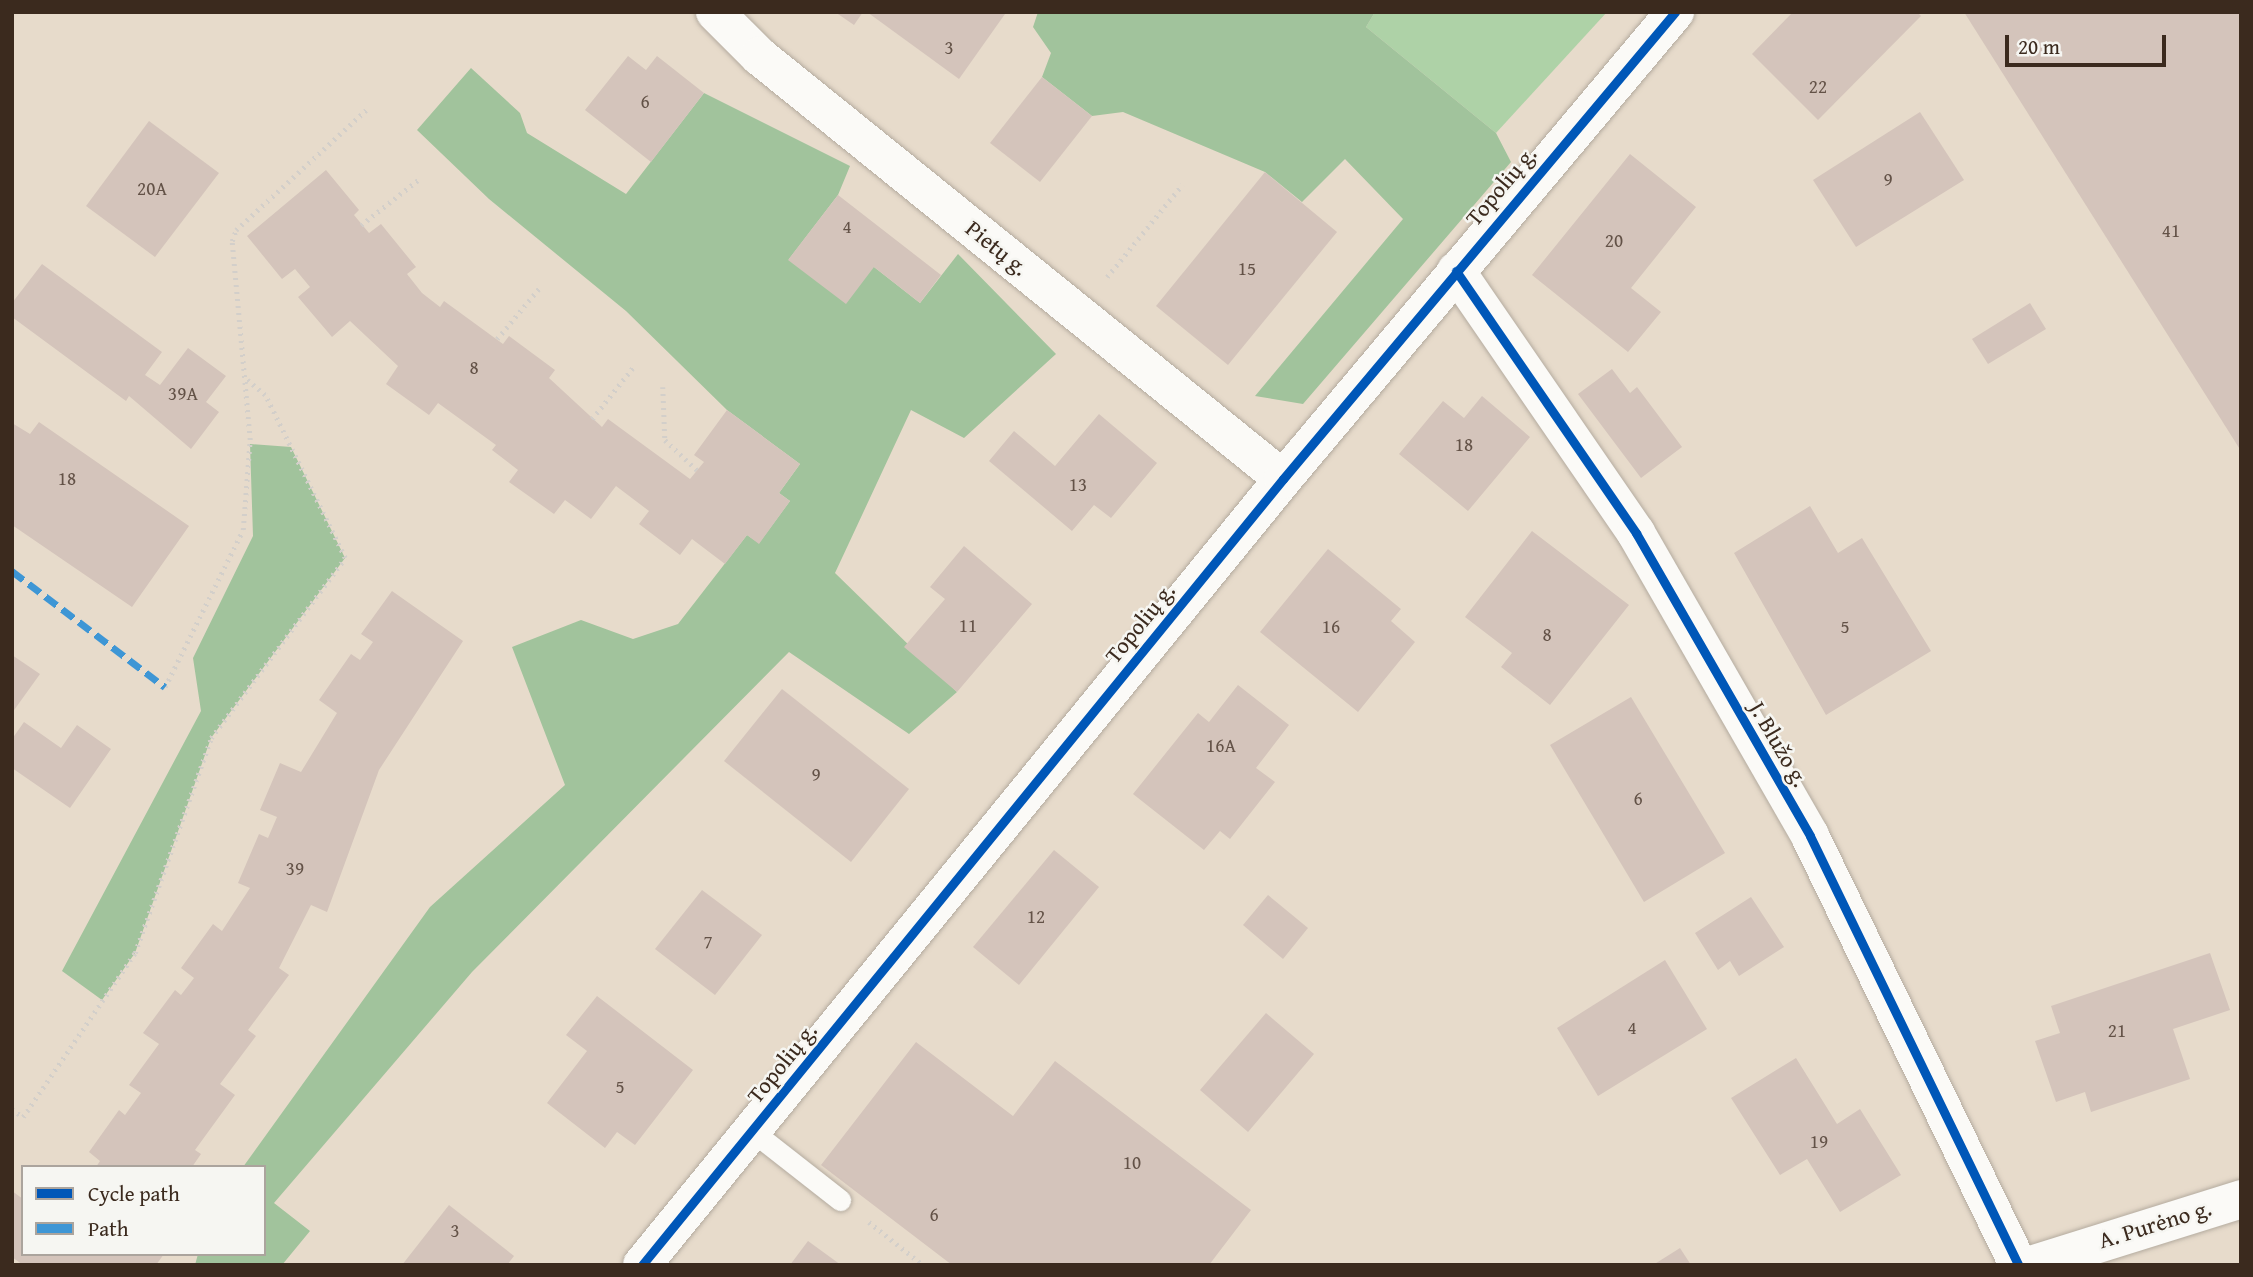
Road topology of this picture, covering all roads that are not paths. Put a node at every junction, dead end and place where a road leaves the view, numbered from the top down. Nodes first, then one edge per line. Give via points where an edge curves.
1 (715, 12) edge
2 (1675, 12) edge
3 (1456, 271) junction
4 (1283, 479) junction
5 (752, 1131) junction
6 (841, 1199) road end
7 (2241, 1199) edge
8 (642, 1265) edge
9 (2018, 1265) edge
10 (2031, 1265) edge

1 - 4 street, Pietų g. via 759,56
2 - 3 street, Topolių g.
3 - 4 street, Topolių g.
3 - 9 street, J. Blužo g. via 1636,533 1810,836
4 - 5 street, Topolių g.
5 - 6 lane
5 - 8 street, Topolių g.
7 - 10 street, A. Purėno g.

